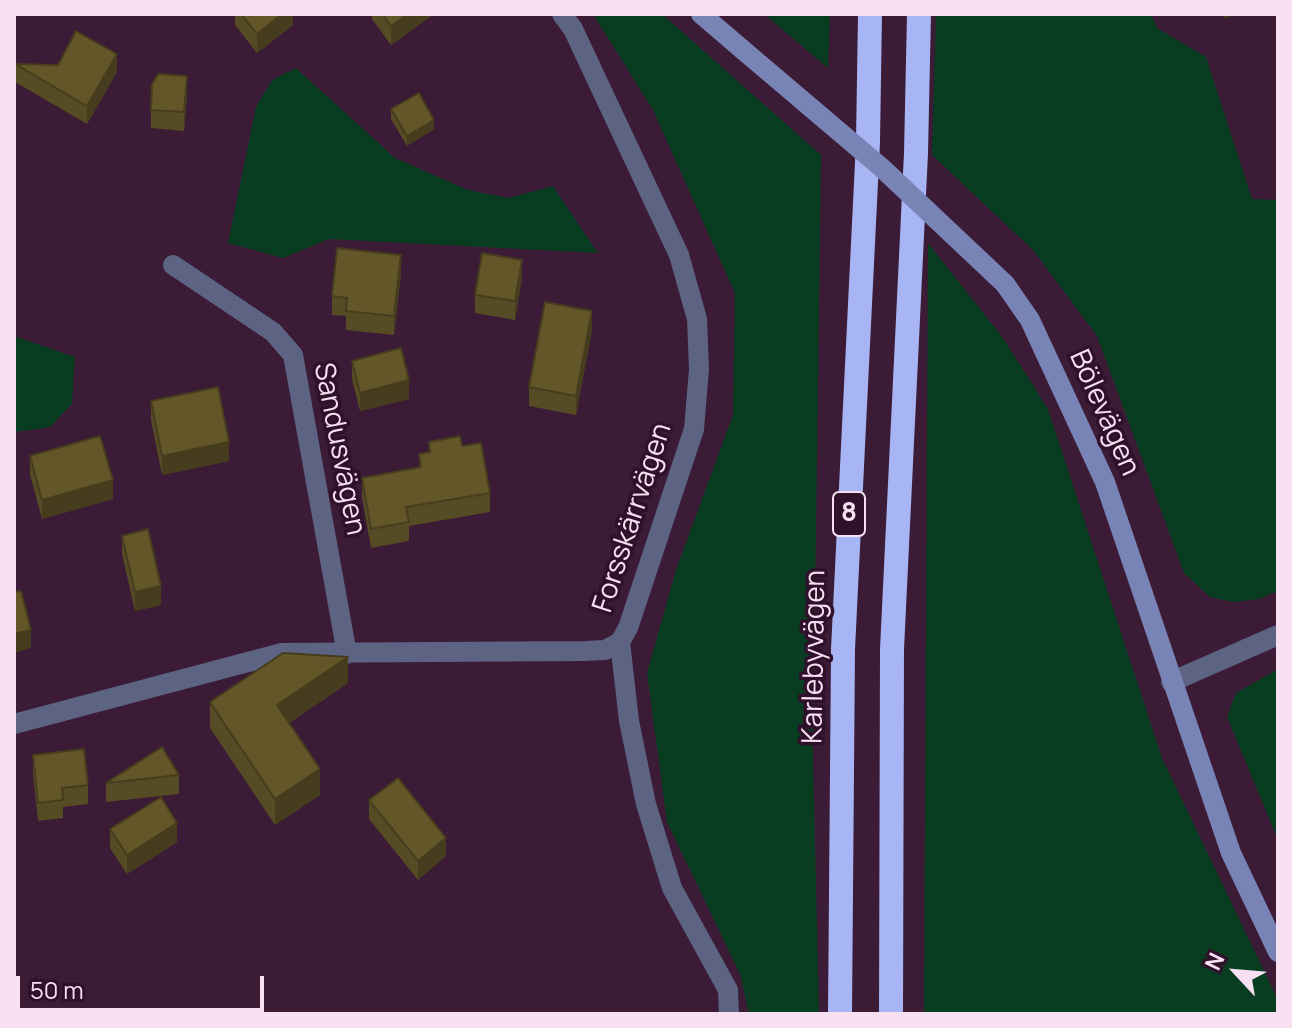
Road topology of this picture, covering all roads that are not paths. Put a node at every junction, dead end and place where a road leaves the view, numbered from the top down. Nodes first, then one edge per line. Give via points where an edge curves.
1 (562, 14) edge
2 (701, 14) edge
3 (870, 14) edge
4 (919, 14) edge
5 (173, 265) dead end
6 (1278, 635) edge
7 (620, 642) junction
8 (347, 654) junction
9 (1171, 682) junction
10 (14, 724) edge
11 (1278, 952) edge
12 (729, 1014) edge
13 (840, 1014) edge
14 (891, 1014) edge

1 - 7 street, Forsskärrvägen via 679,255 697,319 694,429
2 - 9 main road, Bölevägen, bridge via 882,168 1005,284 1036,332 1105,482
3 - 13 highway, Karlebyvägen / 8 via 843,649
4 - 14 highway, 8 via 892,649
5 - 8 street, Sandusvägen via 273,332 293,355
6 - 9 street
7 - 8 street, Forsskärrvägen via 605,650 585,651
7 - 12 street via 646,804 672,888 728,990
8 - 10 street, Forsskärrvägen via 282,653
9 - 11 main road, Bölevägen via 1231,853

